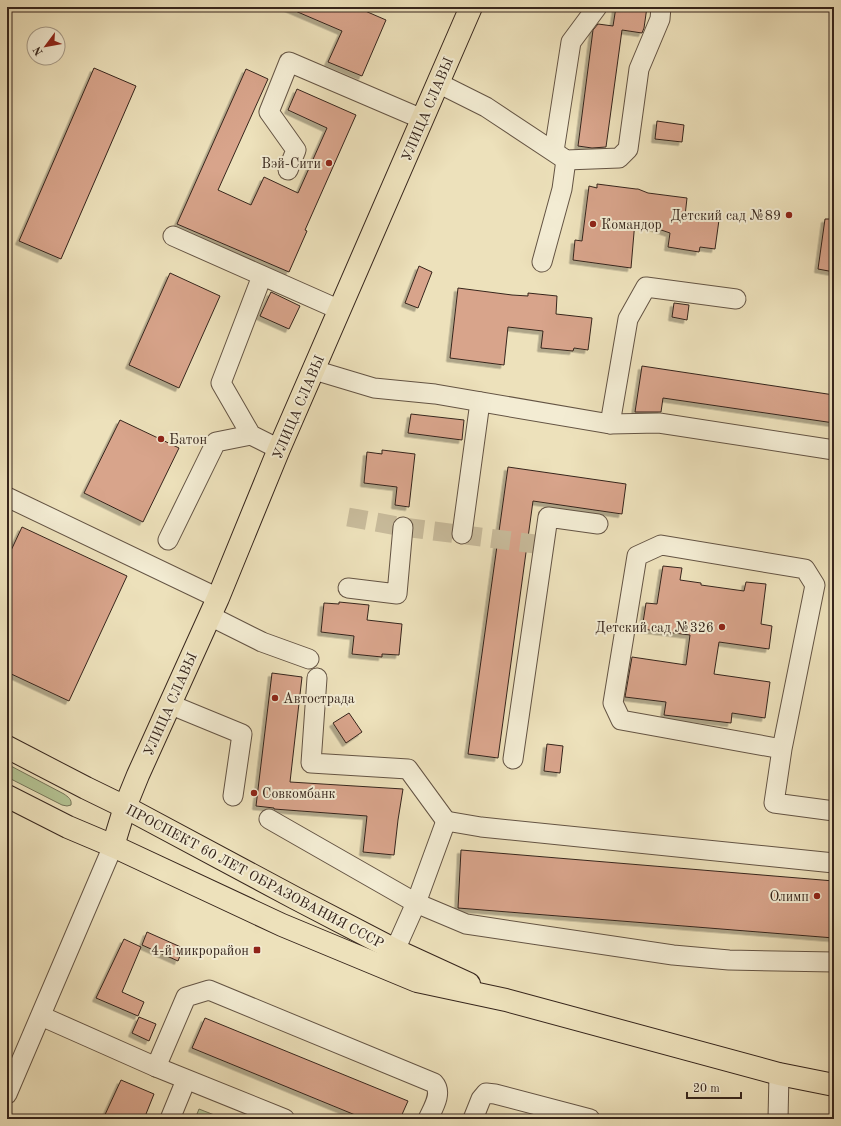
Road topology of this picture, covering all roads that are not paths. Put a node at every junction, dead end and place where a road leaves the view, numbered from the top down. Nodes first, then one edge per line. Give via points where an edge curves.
1 (471, 7) edge
2 (597, 7) edge
3 (661, 7) edge
4 (438, 83) junction
5 (422, 119) junction
6 (560, 155) junction
7 (288, 170) dead end
8 (173, 236) dead end
9 (542, 262) dead end
10 (262, 276) junction
11 (736, 300) dead end
12 (340, 310) junction
13 (314, 370) junction
14 (480, 402) junction
15 (610, 424) junction
16 (251, 435) junction
17 (279, 449) junction
18 (834, 450) edge
19 (7, 497) edge
20 (598, 524) dead end
21 (403, 527) dead end
22 (462, 534) dead end
23 (168, 540) dead end
24 (348, 588) dead end
25 (214, 607) junction
26 (309, 660) dead end
27 (316, 678) dead end
28 (169, 704) junction
29 (7, 747) edge
30 (782, 749) junction
31 (513, 760) dead end
32 (7, 796) edge
33 (233, 796) dead end
34 (125, 807) junction
35 (834, 811) edge
36 (269, 819) dead end
37 (446, 821) junction
38 (113, 846) junction
39 (834, 863) edge
40 (416, 903) junction
41 (395, 950) junction
42 (834, 962) edge
43 (506, 1000) junction
44 (41, 1016) junction
45 (156, 1068) junction
46 (779, 1074) junction
47 (186, 1080) junction
48 (834, 1085) edge
49 (7, 1094) edge
50 (170, 1119) edge
51 (285, 1119) edge
52 (428, 1119) edge
53 (472, 1119) edge
54 (590, 1119) edge
55 (778, 1119) edge

1 - 4 main road, УЛИЦА СЛАВЫ
2 - 6 street via 571,42
3 - 6 street via 660,19 639,69 628,149 619,158
4 - 5 main road, УЛИЦА СЛАВЫ
4 - 6 street via 486,107
5 - 7 street via 289,62 269,112 296,150
5 - 12 main road, УЛИЦА СЛАВЫ
6 - 9 street via 562,189
8 - 10 street
10 - 12 street
10 - 16 street via 221,383
11 - 15 street via 646,287 628,319
12 - 13 main road, УЛИЦА СЛАВЫ
13 - 14 street via 374,388 435,394
13 - 17 main road, УЛИЦА СЛАВЫ
14 - 15 street
14 - 22 street
15 - 18 street via 659,423
16 - 17 street
16 - 23 street via 216,442
17 - 25 main road, УЛИЦА СЛАВЫ
19 - 25 street
20 - 31 street via 548,517
21 - 24 street via 397,594
25 - 26 street via 262,642
25 - 28 main road, УЛИЦА СЛАВЫ
27 - 37 street via 311,762 408,769
28 - 33 street via 242,734
28 - 34 main road, УЛИЦА СЛАВЫ
29 - 34 main road, ПРОСПЕКТ 60 ЛЕТ ОБРАЗОВАНИЯ СССР
30 - 30 street via 621,720 613,703 637,556 661,545 805,569 815,585
30 - 35 street via 774,803
32 - 38 main road, ПРОСПЕКТ 60 ЛЕТ ОБРАЗОВАНИЯ СССР via 68,827
34 - 38 main road, УЛИЦА СЛАВЫ
34 - 41 main road, ПРОСПЕКТ 60 ЛЕТ ОБРАЗОВАНИЯ СССР
36 - 40 street
37 - 39 street via 481,827
37 - 40 street
38 - 43 main road, ПРОСПЕКТ 60 ЛЕТ ОБРАЗОВАНИЯ СССР via 282,925 416,982
38 - 44 street
40 - 41 street
40 - 42 street via 466,924 673,955 729,960
41 - 43 main road, ПРОСПЕКТ 60 ЛЕТ ОБРАЗОВАНИЯ СССР
43 - 46 main road, ПРОСПЕКТ 60 ЛЕТ ОБРАЗОВАНИЯ СССР
44 - 45 street
44 - 49 street
45 - 47 street
45 - 52 street via 186,997 209,990 434,1083 438,1087 438,1093
46 - 48 main road, ПРОСПЕКТ 60 ЛЕТ ОБРАЗОВАНИЯ СССР
46 - 55 street
47 - 50 street
47 - 51 street
53 - 54 street via 486,1094 495,1094

